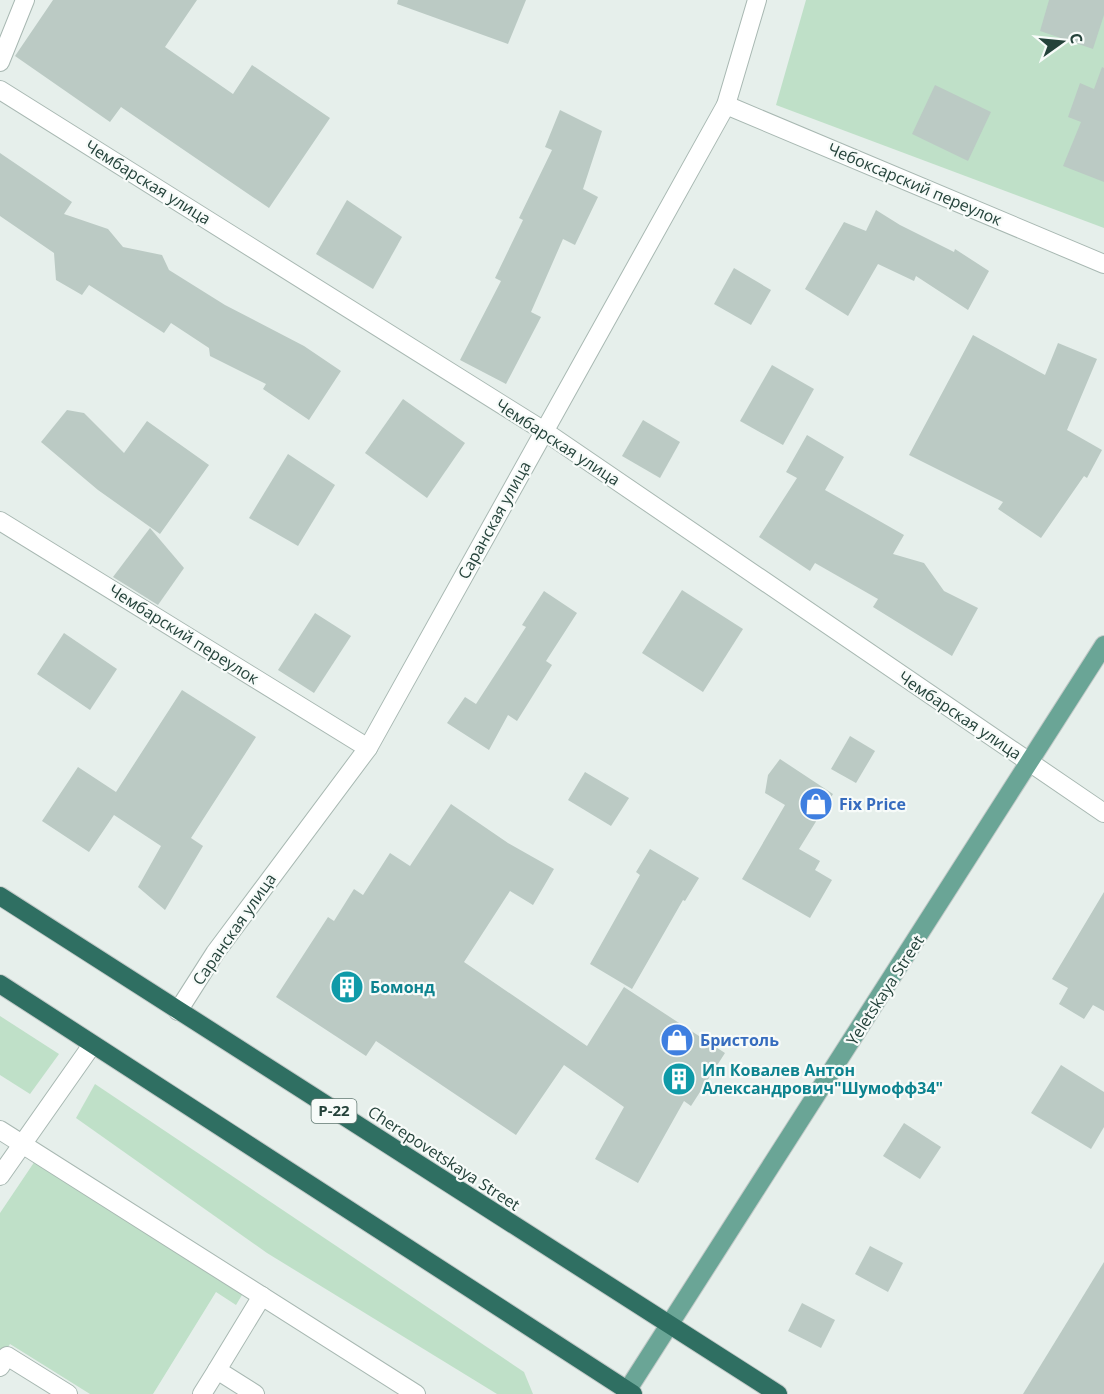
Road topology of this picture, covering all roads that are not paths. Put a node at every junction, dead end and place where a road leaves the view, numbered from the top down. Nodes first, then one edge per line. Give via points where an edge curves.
1 (25, 0) edge
2 (758, 0) edge
3 (0, 62) edge
4 (0, 90) edge
5 (726, 105) junction
6 (1104, 264) edge
7 (544, 431) junction
8 (0, 521) edge
9 (1104, 645) edge
10 (368, 748) junction
11 (1030, 763) junction
12 (1104, 813) edge
13 (0, 896) edge
14 (0, 984) edge
15 (178, 1011) junction
16 (92, 1045) junction
17 (0, 1130) edge
18 (21, 1143) junction
19 (0, 1176) edge
20 (262, 1296) junction
21 (668, 1325) junction
22 (0, 1367) edge
23 (217, 1370) junction
24 (628, 1393) edge
25 (68, 1394) edge
26 (202, 1394) edge
27 (255, 1394) edge
28 (416, 1394) edge
29 (778, 1394) edge

1 - 3 street
2 - 5 street, Саранская улица
4 - 7 street, Чембарская улица
5 - 6 street, Чебоксарский переулок
5 - 7 street, Саранская улица
7 - 10 street, Саранская улица
7 - 11 street, Чембарская улица
8 - 10 street, Чембарский переулок
9 - 11 main road, Yeletskaya Street
10 - 15 street, Саранская улица via 215,953
11 - 12 street, Чембарская улица
11 - 21 main road, Yeletskaya Street
13 - 15 highway, Cherepovetskaya Street / Р-22
14 - 16 highway
15 - 21 highway, Cherepovetskaya Street / Р-22
16 - 18 street
16 - 24 highway
17 - 18 street
18 - 19 street
18 - 20 street
20 - 23 street
20 - 28 street
21 - 24 main road, Yeletskaya Street
21 - 29 highway, Cherepovetskaya Street / Р-22
22 - 25 street via 7,1356
23 - 26 street
23 - 27 street

